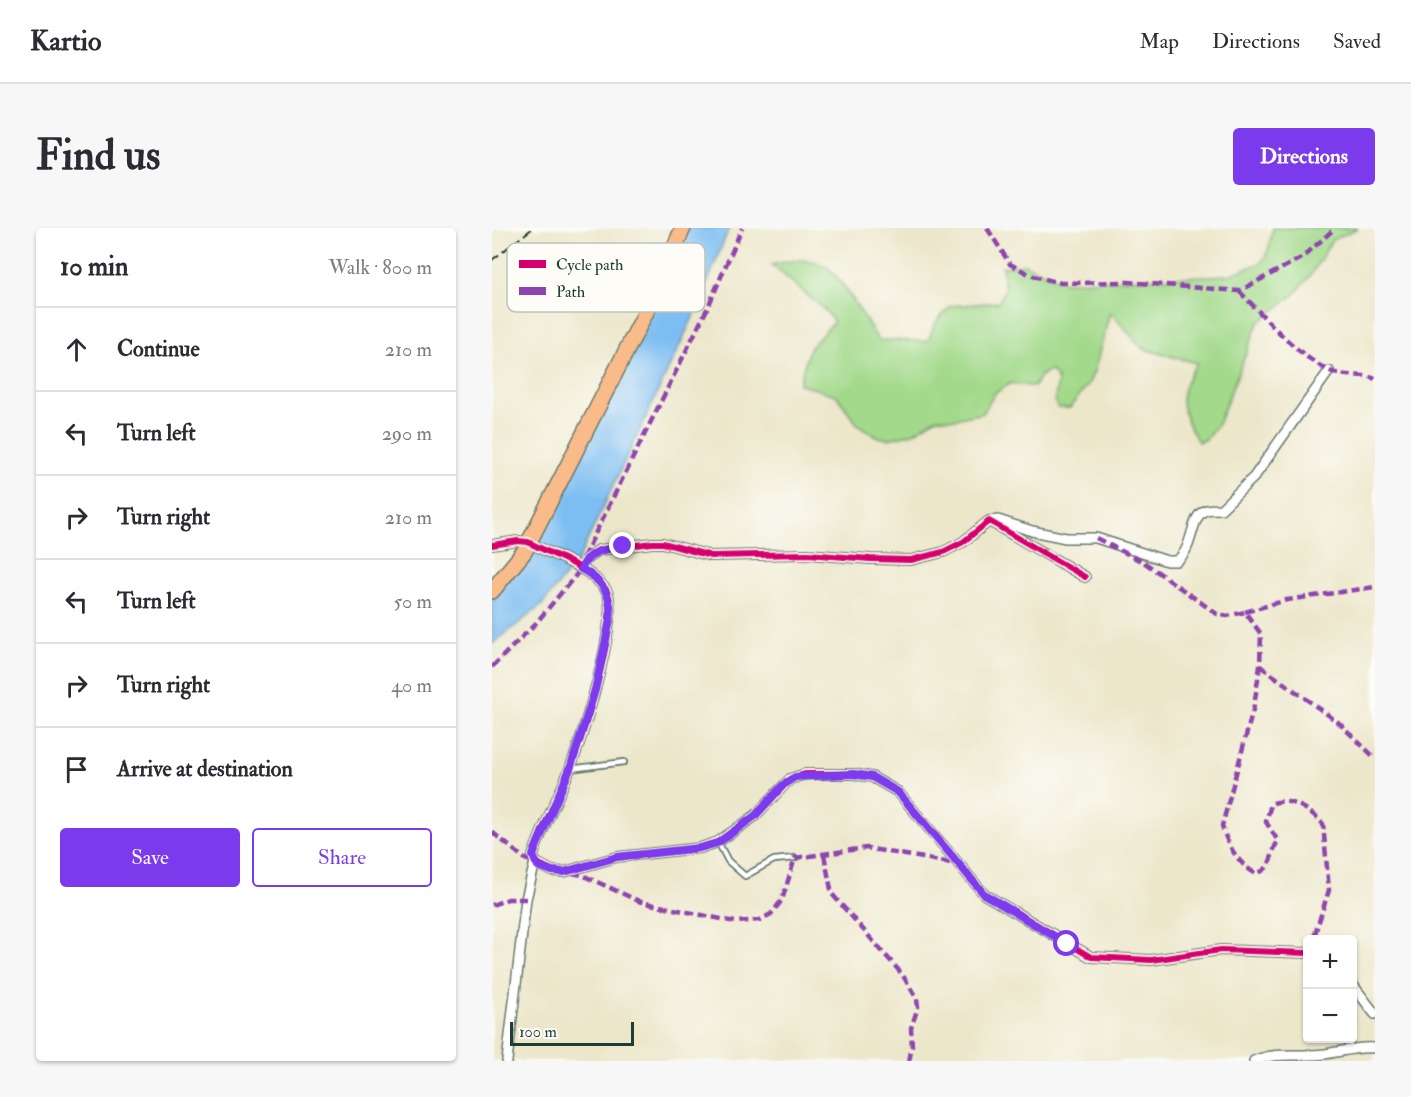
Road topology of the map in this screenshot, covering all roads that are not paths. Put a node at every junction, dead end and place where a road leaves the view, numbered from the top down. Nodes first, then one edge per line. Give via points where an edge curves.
1 (683, 228) edge
2 (676, 243) edge
3 (646, 312) edge
4 (1329, 370) dead end
5 (989, 521) junction
6 (530, 543) junction
7 (492, 545) edge
8 (578, 568) junction
9 (1085, 577) dead end
10 (492, 591) edge
11 (624, 762) dead end
12 (570, 769) junction
13 (718, 843) junction
14 (795, 858) dead end
15 (535, 862) junction
16 (1303, 953) edge
17 (1357, 989) edge
18 (1375, 1014) edge
19 (1375, 1048) edge
20 (507, 1061) edge
21 (1254, 1061) edge

1 - 2 main road
3 - 6 main road
4 - 5 street via 1254,477 1221,509 1201,513 1189,547 1176,561 1096,538 1066,538
5 - 8 street via 943,552 911,560 808,554 711,556 652,543 599,550
5 - 9 street
6 - 7 street
6 - 8 street
6 - 10 main road
8 - 12 street via 592,575 606,590 612,609 595,690
11 - 12 lane
12 - 15 street via 535,850
13 - 14 lane via 728,861 745,876 774,860
13 - 15 street via 617,857 564,872
13 - 16 street via 755,816 795,777 872,777 898,792 984,894 1091,957 1151,960 1221,950
15 - 20 street via 526,898
17 - 18 street
19 - 21 street via 1271,1055

